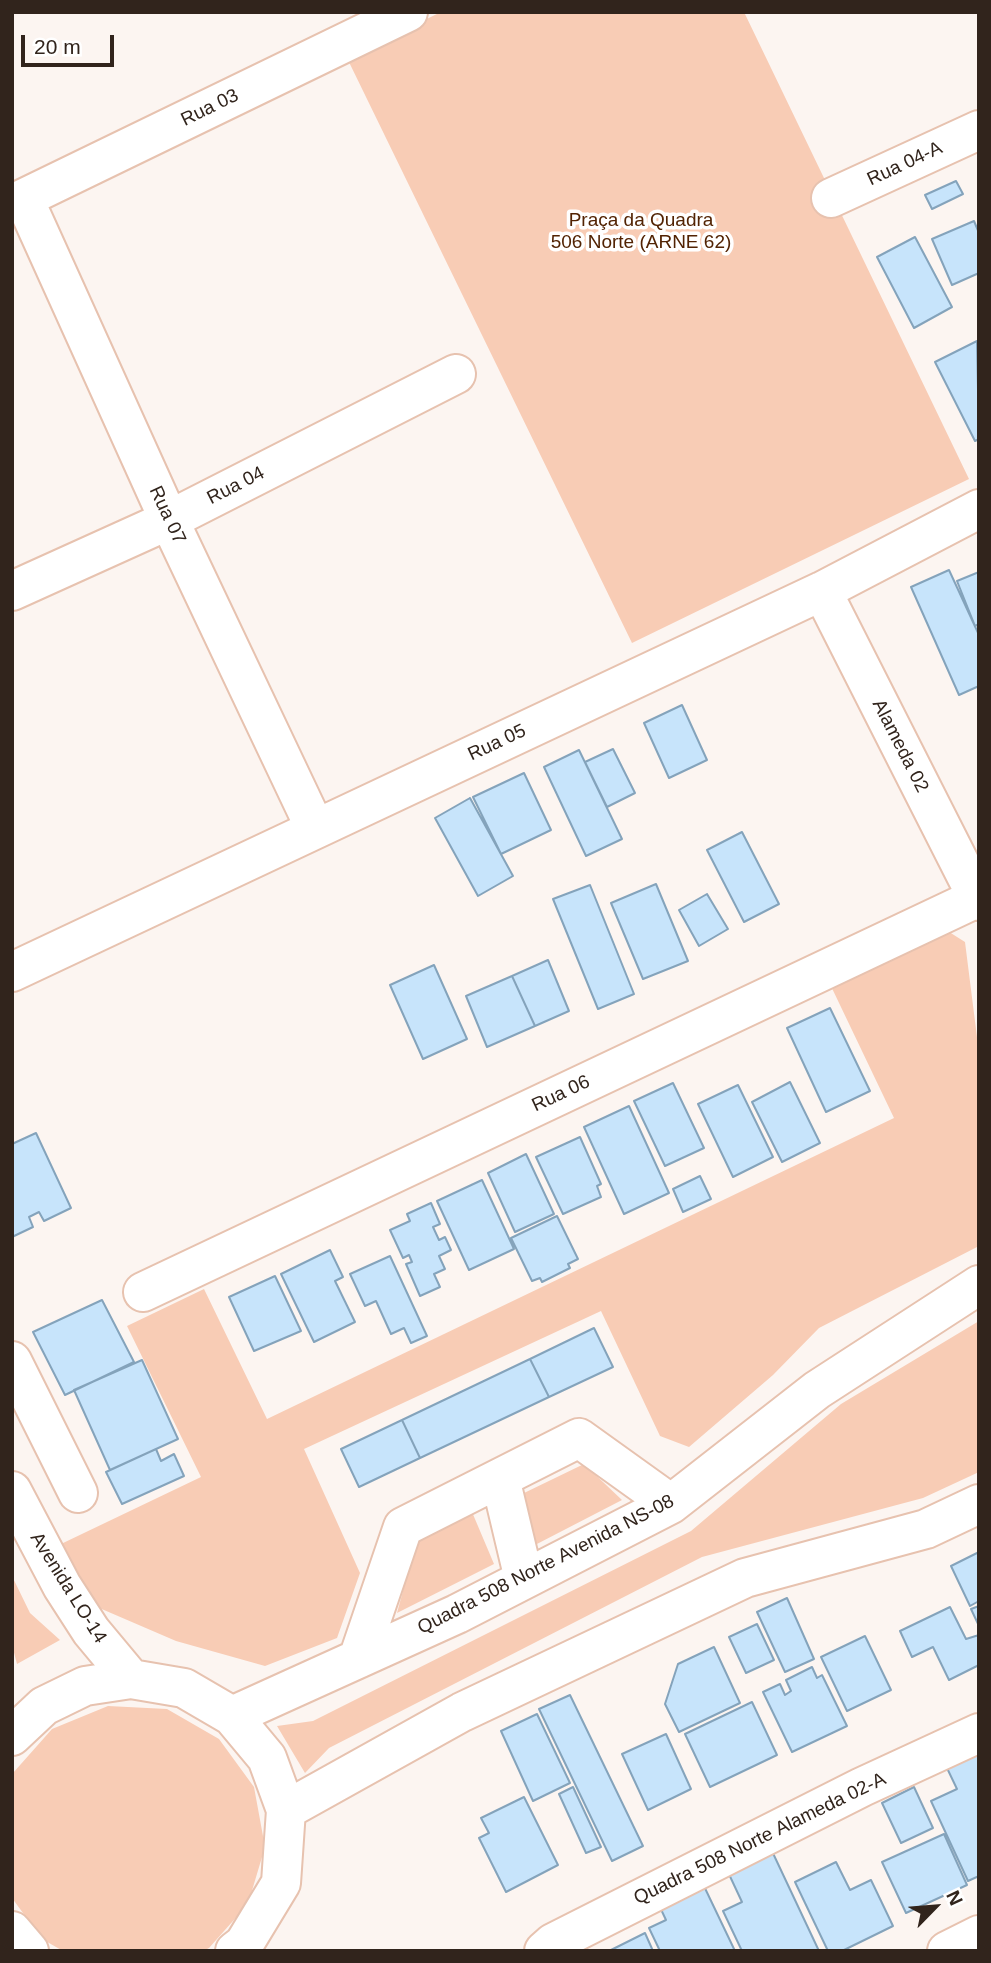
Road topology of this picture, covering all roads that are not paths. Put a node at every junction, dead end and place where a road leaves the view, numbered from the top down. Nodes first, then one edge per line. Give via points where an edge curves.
1 (408, 12) edge
2 (979, 130) edge
3 (831, 198) dead end
4 (18, 202) edge
5 (456, 374) dead end
6 (979, 509) edge
7 (169, 520) junction
8 (12, 591) edge
9 (822, 591) junction
10 (315, 828) junction
11 (978, 898) edge
12 (12, 972) edge
13 (979, 1285) edge
14 (143, 1292) dead end
15 (12, 1362) edge
16 (500, 1478) junction
17 (12, 1491) edge
18 (78, 1493) dead end
19 (671, 1504) junction
20 (979, 1504) edge
21 (524, 1579) junction
22 (358, 1659) junction
23 (131, 1679) junction
24 (232, 1716) junction
25 (979, 1733) edge
26 (12, 1735) edge
27 (286, 1810) junction
28 (12, 1931) edge
29 (979, 1936) edge
30 (241, 1949) edge
31 (29, 1951) edge
32 (544, 1951) edge
33 (947, 1951) edge

1 - 4 street, Rua 03
2 - 3 street, Rua 04-A
4 - 7 street, Rua 07
5 - 7 street, Rua 04
6 - 9 street, Rua 05
7 - 8 street, Rua 04
7 - 10 street, Rua 07
9 - 10 street, Rua 05
9 - 11 street, Alameda 02
10 - 12 street, Rua 05
11 - 14 street, Rua 06
13 - 19 street, Quadra 508 Norte Avenida NS-08 via 817,1390
15 - 18 street
16 - 19 street via 579,1438
16 - 21 street
16 - 22 street via 403,1527
17 - 23 street, Avenida LO-14 via 91,1632
19 - 21 street, Quadra 508 Norte Avenida NS-08
20 - 27 street via 926,1529 745,1578 462,1712
21 - 22 street, Quadra 508 Norte Avenida NS-08
22 - 24 street, Quadra 508 Norte Avenida NS-08
23 - 24 street via 184,1688
23 - 26 street via 85,1686 44,1706
24 - 27 street via 267,1758
25 - 32 street, Quadra 508 Norte Alameda 02-A via 553,1942
27 - 30 street via 281,1883
28 - 31 street
29 - 33 street

